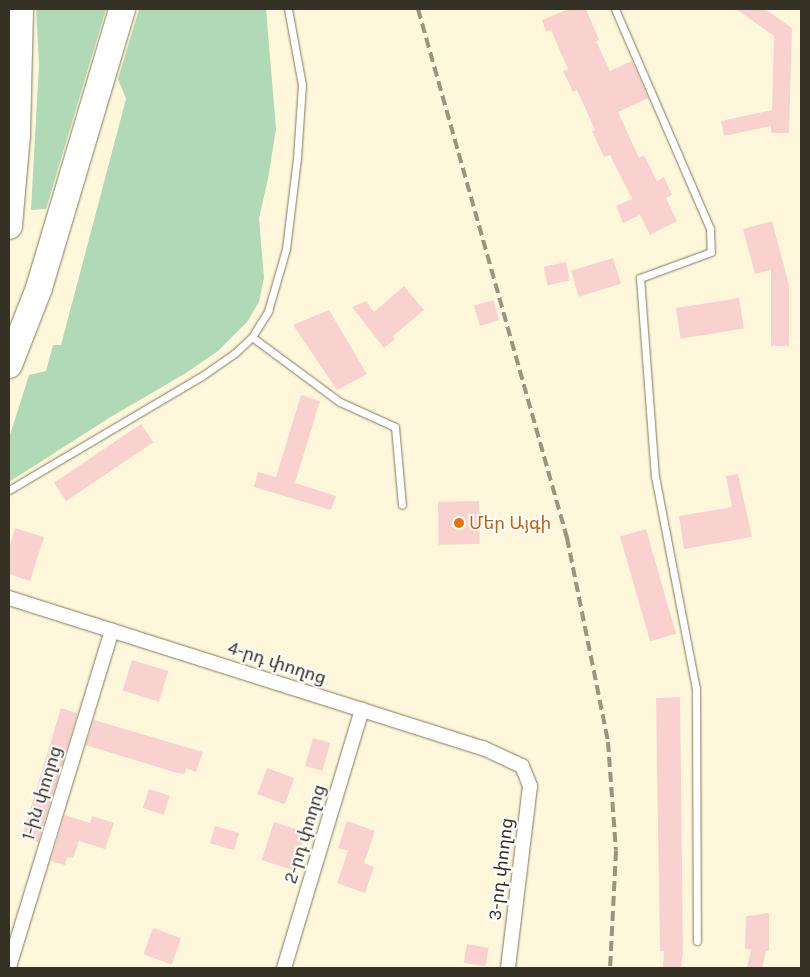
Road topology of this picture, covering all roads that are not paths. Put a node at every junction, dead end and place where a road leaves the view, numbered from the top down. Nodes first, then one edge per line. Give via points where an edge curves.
1 (20, 9) edge
2 (122, 9) edge
3 (288, 9) edge
4 (615, 9) edge
5 (9, 226) edge
6 (252, 336) junction
7 (9, 365) edge
8 (9, 490) edge
9 (402, 505) dead end
10 (9, 598) edge
11 (112, 630) junction
12 (362, 710) junction
13 (528, 775) joint
14 (697, 941) dead end
15 (9, 966) edge
16 (284, 968) edge
17 (508, 968) edge

1 - 5 highway via 17,134
2 - 7 highway via 39,288
3 - 6 lane via 302,85 297,158 286,249 268,311
4 - 14 lane via 710,229 712,252 640,278 655,476 696,688
6 - 8 lane via 202,376
6 - 9 lane via 340,402 395,427
10 - 11 street, 4-րդ փողոց
11 - 12 street, 4-րդ փողոց
11 - 15 street, 1-ին փողոց
12 - 13 street, 4-րդ փողոց via 490,751 522,766
12 - 16 street, 2-րդ փողոց
13 - 17 street, 3-րդ փողոց via 530,786

